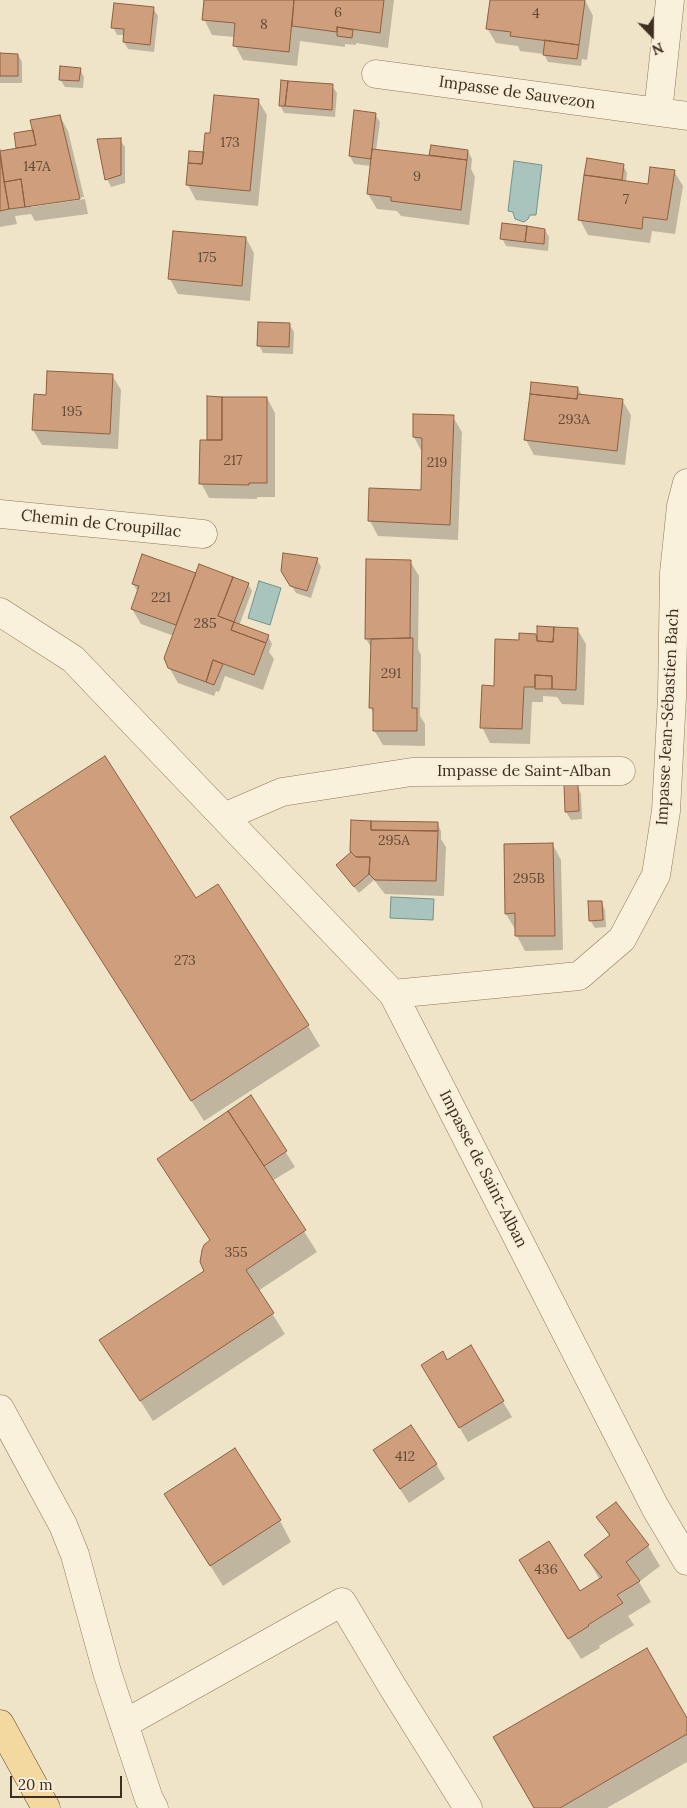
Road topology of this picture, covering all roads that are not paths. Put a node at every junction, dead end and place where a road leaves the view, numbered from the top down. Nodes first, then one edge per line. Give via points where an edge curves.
1 (670, 0) edge
2 (376, 74) dead end
3 (658, 112) junction
4 (687, 116) edge
5 (687, 483) edge
6 (0, 514) edge
7 (203, 534) dead end
8 (0, 612) edge
9 (621, 771) dead end
10 (224, 817) junction
11 (393, 994) junction
12 (0, 1409) edge
13 (687, 1561) edge
14 (0, 1724) edge
15 (124, 1724) junction
16 (46, 1808) edge
17 (154, 1808) edge
18 (468, 1808) edge

1 - 3 street
2 - 3 street, Impasse de Sauvezon
3 - 4 street, Impasse de Sauvezon
5 - 11 street, Impasse Jean-Sébastien Bach via 681,506 674,573 666,811 656,875 622,939 579,976
6 - 7 street, Chemin de Croupillac
8 - 10 street, Impasse de Saint-Alban via 73,660
9 - 10 street, Impasse de Saint-Alban via 412,772 282,792
10 - 11 street, Impasse de Saint-Alban
11 - 13 street, Impasse de Saint-Alban via 655,1507
12 - 15 street via 63,1525 75,1555
14 - 16 main road
15 - 17 street
15 - 18 street via 342,1602

